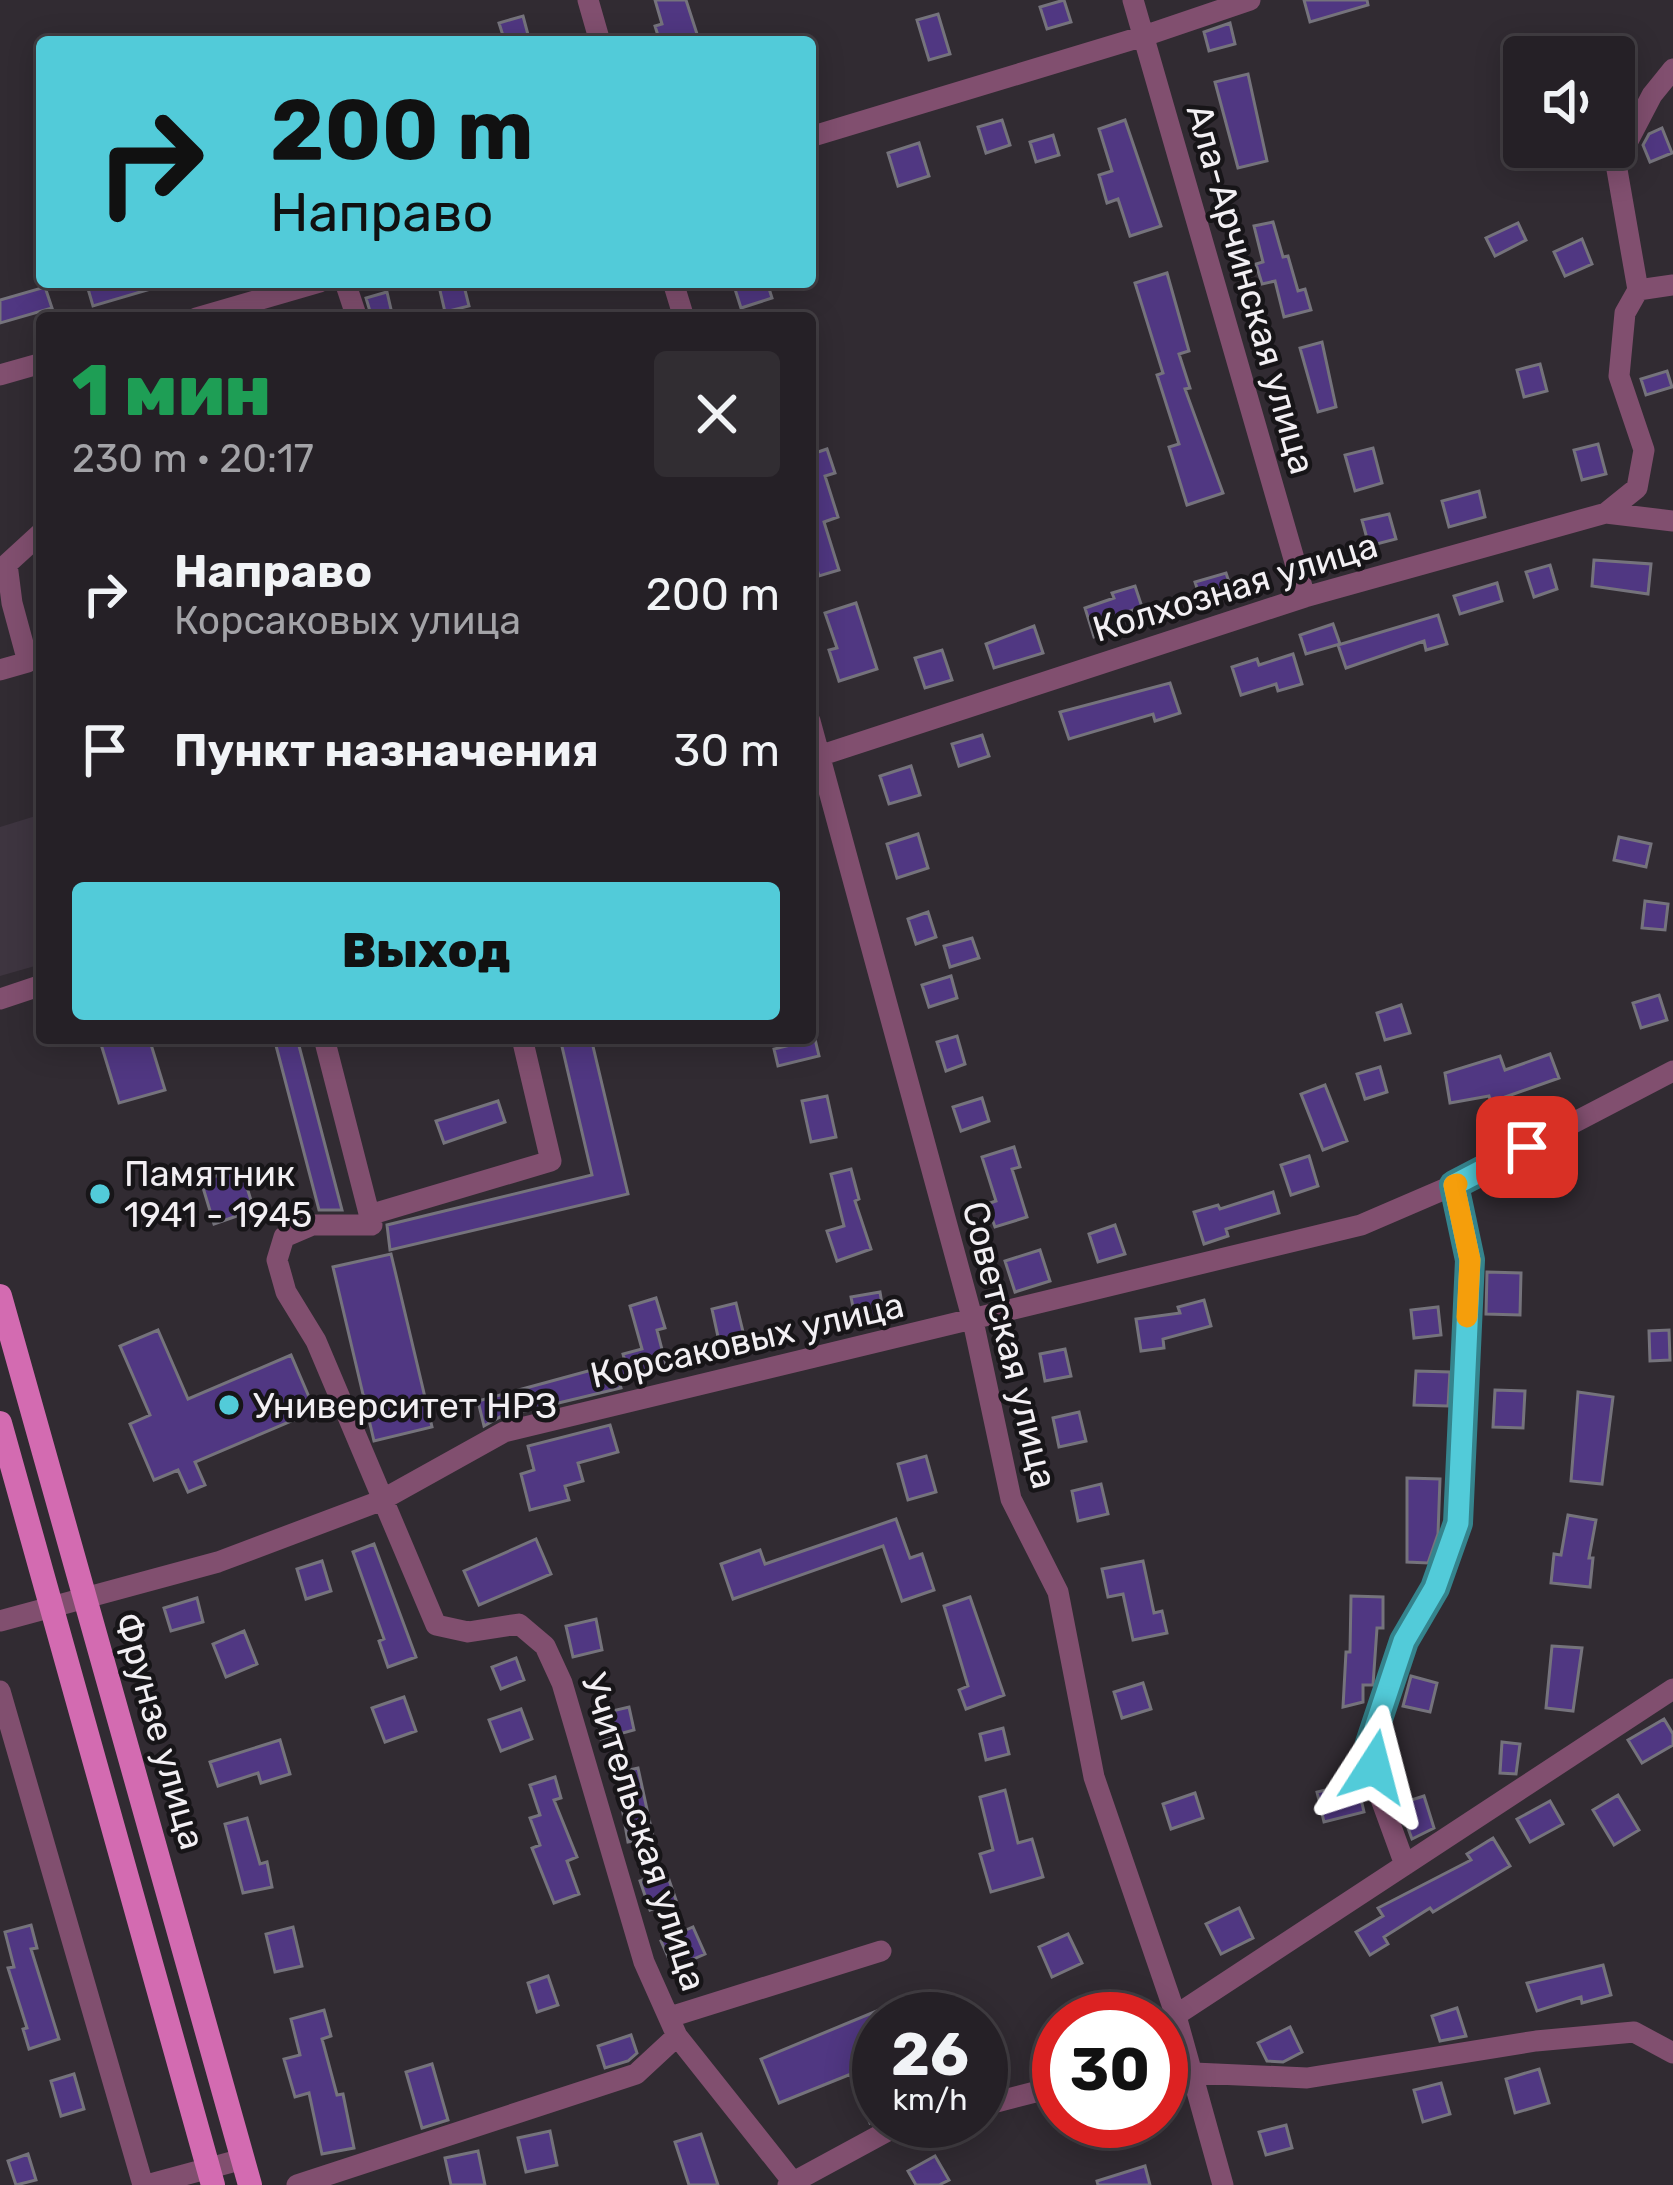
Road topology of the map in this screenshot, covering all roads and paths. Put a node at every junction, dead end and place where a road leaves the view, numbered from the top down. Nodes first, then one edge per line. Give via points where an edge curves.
1 (588, 0) edge
2 (1133, 0) edge
3 (1250, 0) edge
4 (598, 36) edge
5 (1144, 37) junction
6 (1673, 69) edge
7 (816, 135) edge
8 (1673, 285) edge
9 (299, 288) edge
10 (1638, 290) junction
11 (217, 312) edge
12 (36, 365) edge
13 (0, 375) edge
14 (1606, 513) junction
15 (1673, 521) edge
16 (36, 538) edge
17 (1305, 596) junction
18 (0, 670) edge
19 (816, 739) edge
20 (821, 754) junction
21 (36, 987) edge
22 (0, 999) edge
23 (326, 1044) edge
24 (523, 1044) edge
25 (1673, 1070) edge
26 (1454, 1185) junction
27 (369, 1215) junction
28 (0, 1296) edge
29 (973, 1321) junction
30 (0, 1423) edge
31 (380, 1501) junction
32 (85, 1597) junction
33 (52, 1606) junction
34 (0, 1621) edge
35 (1673, 1689) edge
36 (0, 1691) edge
37 (1405, 1865) junction
38 (881, 1951) dead end
39 (1160, 1992) edge
40 (1188, 2008) edge
41 (673, 2026) junction
42 (1673, 2053) edge
43 (1188, 2060) edge
44 (1194, 2072) junction
45 (855, 2148) edge
46 (243, 2159) junction
47 (210, 2177) edge
48 (790, 2183) edge
49 (145, 2185) edge
50 (250, 2185) edge
51 (297, 2185) edge
52 (1223, 2185) edge

1 - 4 street
2 - 5 street, Ала-Арчинская улица
3 - 5 street
5 - 7 street
5 - 17 street, Ала-Арчинская улица
6 - 10 street via 1616,164
8 - 10 street
9 - 11 street
10 - 14 street via 1625,313 1619,376 1644,450 1637,488
12 - 13 street
14 - 15 street, Колхозная улица
14 - 17 street, Колхозная улица
16 - 18 street via 8,564 28,662
17 - 20 street, Колхозная улица
19 - 20 street, Советская улица
20 - 29 street, Советская улица
21 - 22 street
23 - 27 street
24 - 27 street via 551,1161
25 - 26 street, Корсаковых улица
26 - 29 street, Корсаковых улица via 1361,1225
26 - 37 street via 1470,1260 1458,1523 1435,1588 1404,1641 1370,1743
27 - 31 street, Учительская улица via 372,1226 312,1225 284,1238 277,1260
28 - 32 main road, Фрунзе улица
29 - 31 street, Корсаковых улица via 504,1432
29 - 39 street, Советская улица via 1011,1499 1058,1592 1094,1777
30 - 33 main road, Фрунзе улица
31 - 32 street, Корсаковых улица via 218,1562
31 - 41 street, Учительская улица via 436,1625 468,1632 519,1624 545,1646 644,1962
32 - 33 street, Корсаковых улица
32 - 46 main road, Фрунзе улица
33 - 34 street, Корсаковых улица
33 - 47 main road, Фрунзе улица
35 - 37 street
36 - 49 street
37 - 40 street
38 - 41 street
41 - 48 street, Учительская улица
41 - 51 street, Учительская улица via 636,2074
42 - 44 street via 1634,2032 1307,2078
43 - 44 street, Советская улица
44 - 52 street, Советская улица
45 - 48 street
46 - 47 street
46 - 50 main road, Фрунзе улица
47 - 49 street

